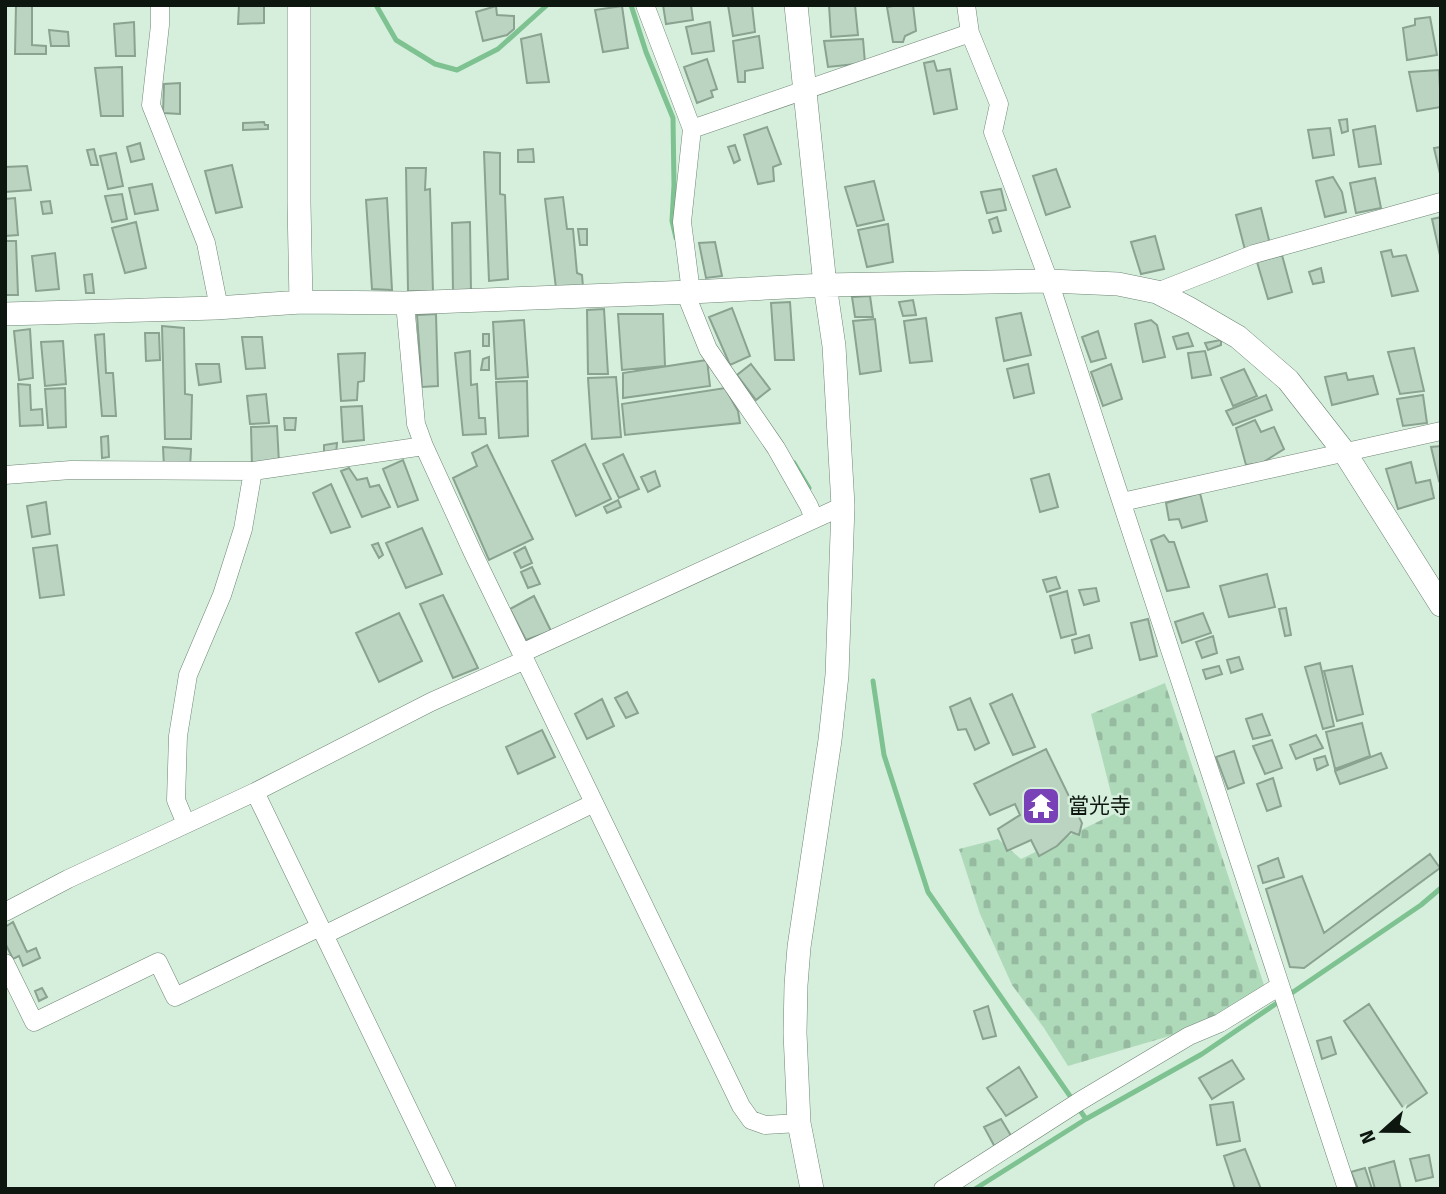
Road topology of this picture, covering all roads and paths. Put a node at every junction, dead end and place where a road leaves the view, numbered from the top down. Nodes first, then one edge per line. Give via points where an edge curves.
1 (160, 5) edge
2 (299, 5) edge
3 (645, 5) edge
4 (796, 5) edge
5 (967, 5) edge
6 (970, 33) junction
7 (805, 90) junction
8 (692, 129) junction
9 (1441, 202) edge
10 (1049, 281) junction
11 (825, 285) junction
12 (688, 292) junction
13 (1157, 292) junction
14 (301, 302) junction
15 (405, 303) junction
16 (219, 308) junction
17 (5, 314) edge
18 (1441, 431) edge
19 (424, 446) junction
20 (1345, 453) junction
21 (253, 471) junction
22 (5, 475) edge
23 (1122, 502) junction
24 (843, 506) junction
25 (812, 512) junction
26 (1441, 605) edge
27 (523, 657) junction
28 (255, 792) junction
29 (594, 803) junction
30 (186, 824) junction
31 (5, 912) edge
32 (322, 931) junction
33 (5, 963) edge
34 (1283, 995) junction
35 (799, 1123) junction
36 (447, 1189) edge
37 (812, 1189) edge
38 (943, 1189) edge
39 (1347, 1189) edge

1 - 16 street via 151,105 206,243
2 - 14 street
3 - 8 street
4 - 7 street
5 - 6 street
6 - 7 street
6 - 10 street via 999,104 993,132
7 - 8 street
7 - 11 street
8 - 12 street via 682,222
9 - 13 street via 1254,254
10 - 11 street
10 - 13 street via 1118,284
10 - 23 street
11 - 12 street
11 - 24 street via 834,346
12 - 15 street
12 - 25 street via 708,349 776,448
13 - 20 street via 1238,337 1288,380
14 - 15 street
14 - 16 street
15 - 19 street via 416,424
16 - 17 street
18 - 20 street
19 - 21 street
19 - 27 street
20 - 23 street
20 - 26 street
21 - 22 street via 71,470
21 - 30 street via 235,555 188,675 178,736 176,800
23 - 34 street
24 - 25 street
24 - 35 street via 830,740 796,985
25 - 27 street
27 - 28 street
27 - 29 street
28 - 30 street
28 - 32 street
29 - 32 street
29 - 35 street via 741,1106 751,1119 765,1125
30 - 31 street
32 - 33 street via 175,998 158,962 34,1022
32 - 36 street
34 - 38 street via 1189,1036
34 - 39 street
35 - 37 street

